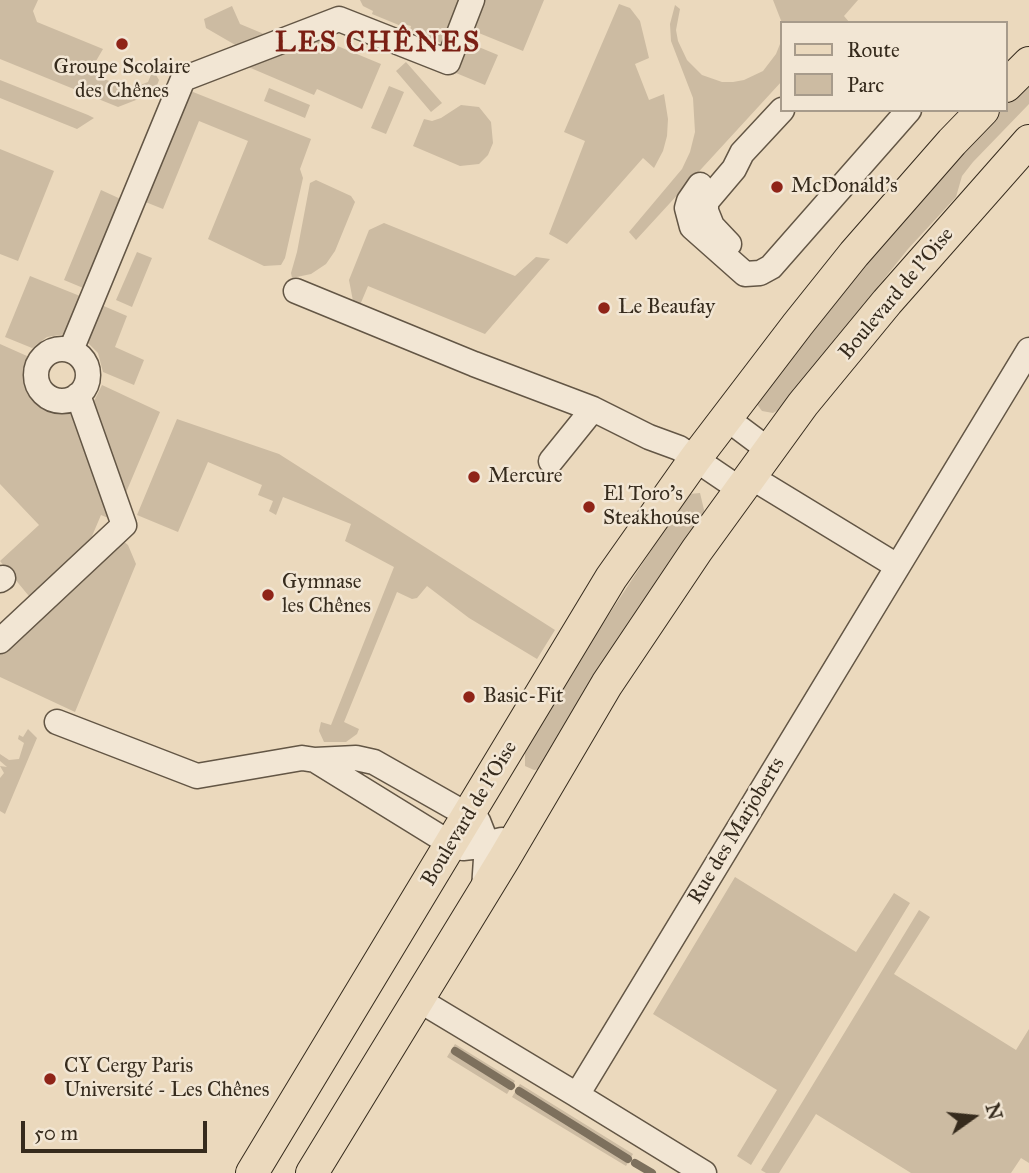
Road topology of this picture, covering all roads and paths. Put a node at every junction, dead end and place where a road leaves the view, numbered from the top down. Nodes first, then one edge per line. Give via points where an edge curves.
1 (472, 0) edge
2 (1029, 63) edge
3 (1008, 84) edge
4 (780, 112) edge
5 (907, 112) edge
6 (981, 112) edge
7 (1029, 141) edge
8 (742, 153) junction
9 (843, 184) junction
10 (700, 185) junction
11 (708, 218) junction
12 (296, 291) dead end
13 (1029, 350) edge
14 (71, 351) junction
15 (78, 395) junction
16 (593, 409) junction
17 (726, 418) junction
18 (770, 451) junction
19 (695, 459) junction
20 (551, 461) dead end
21 (746, 483) junction
22 (897, 566) junction
23 (0, 641) edge
24 (57, 722) dead end
25 (314, 760) junction
26 (469, 815) junction
27 (507, 839) junction
28 (452, 844) junction
29 (419, 1000) junction
30 (577, 1095) junction
31 (251, 1173) edge
32 (312, 1173) edge
33 (704, 1173) edge

1 - 14 street via 447,62 339,19 183,79
2 - 3 main road
4 - 8 street
5 - 9 street
6 - 17 main road, Boulevard de l'Oise via 854,254
7 - 18 main road, Boulevard de l'Oise via 887,302
8 - 10 street via 724,160
8 - 11 street via 706,201
9 - 10 street via 771,267 750,275 692,227 687,208
9 - 11 street via 823,190 760,258 751,260 739,253
10 - 11 street
12 - 16 street
13 - 22 street, Rue des Marjoberts
14 - 15 street via 88,368 86,384
14 - 15 street via 55,350 46,355 39,363 37,379 52,398 68,400
15 - 23 street via 124,525
16 - 19 street
16 - 20 street
17 - 18 street
17 - 19 main road, Boulevard de l'Oise
18 - 21 main road, Boulevard de l'Oise
19 - 21 street
19 - 26 main road, Boulevard de l'Oise via 611,578
21 - 22 street
21 - 27 main road, Boulevard de l'Oise via 633,643
22 - 30 street, Rue des Marjoberts
24 - 25 street via 197,776
25 - 26 street via 374,762
25 - 28 street
26 - 27 street
26 - 28 main road, Boulevard de l'Oise
27 - 28 street via 463,848
27 - 29 main road, Boulevard de l'Oise via 484,893
28 - 31 main road, Boulevard de l'Oise
29 - 30 street
29 - 32 main road, Boulevard de l'Oise
30 - 33 street

